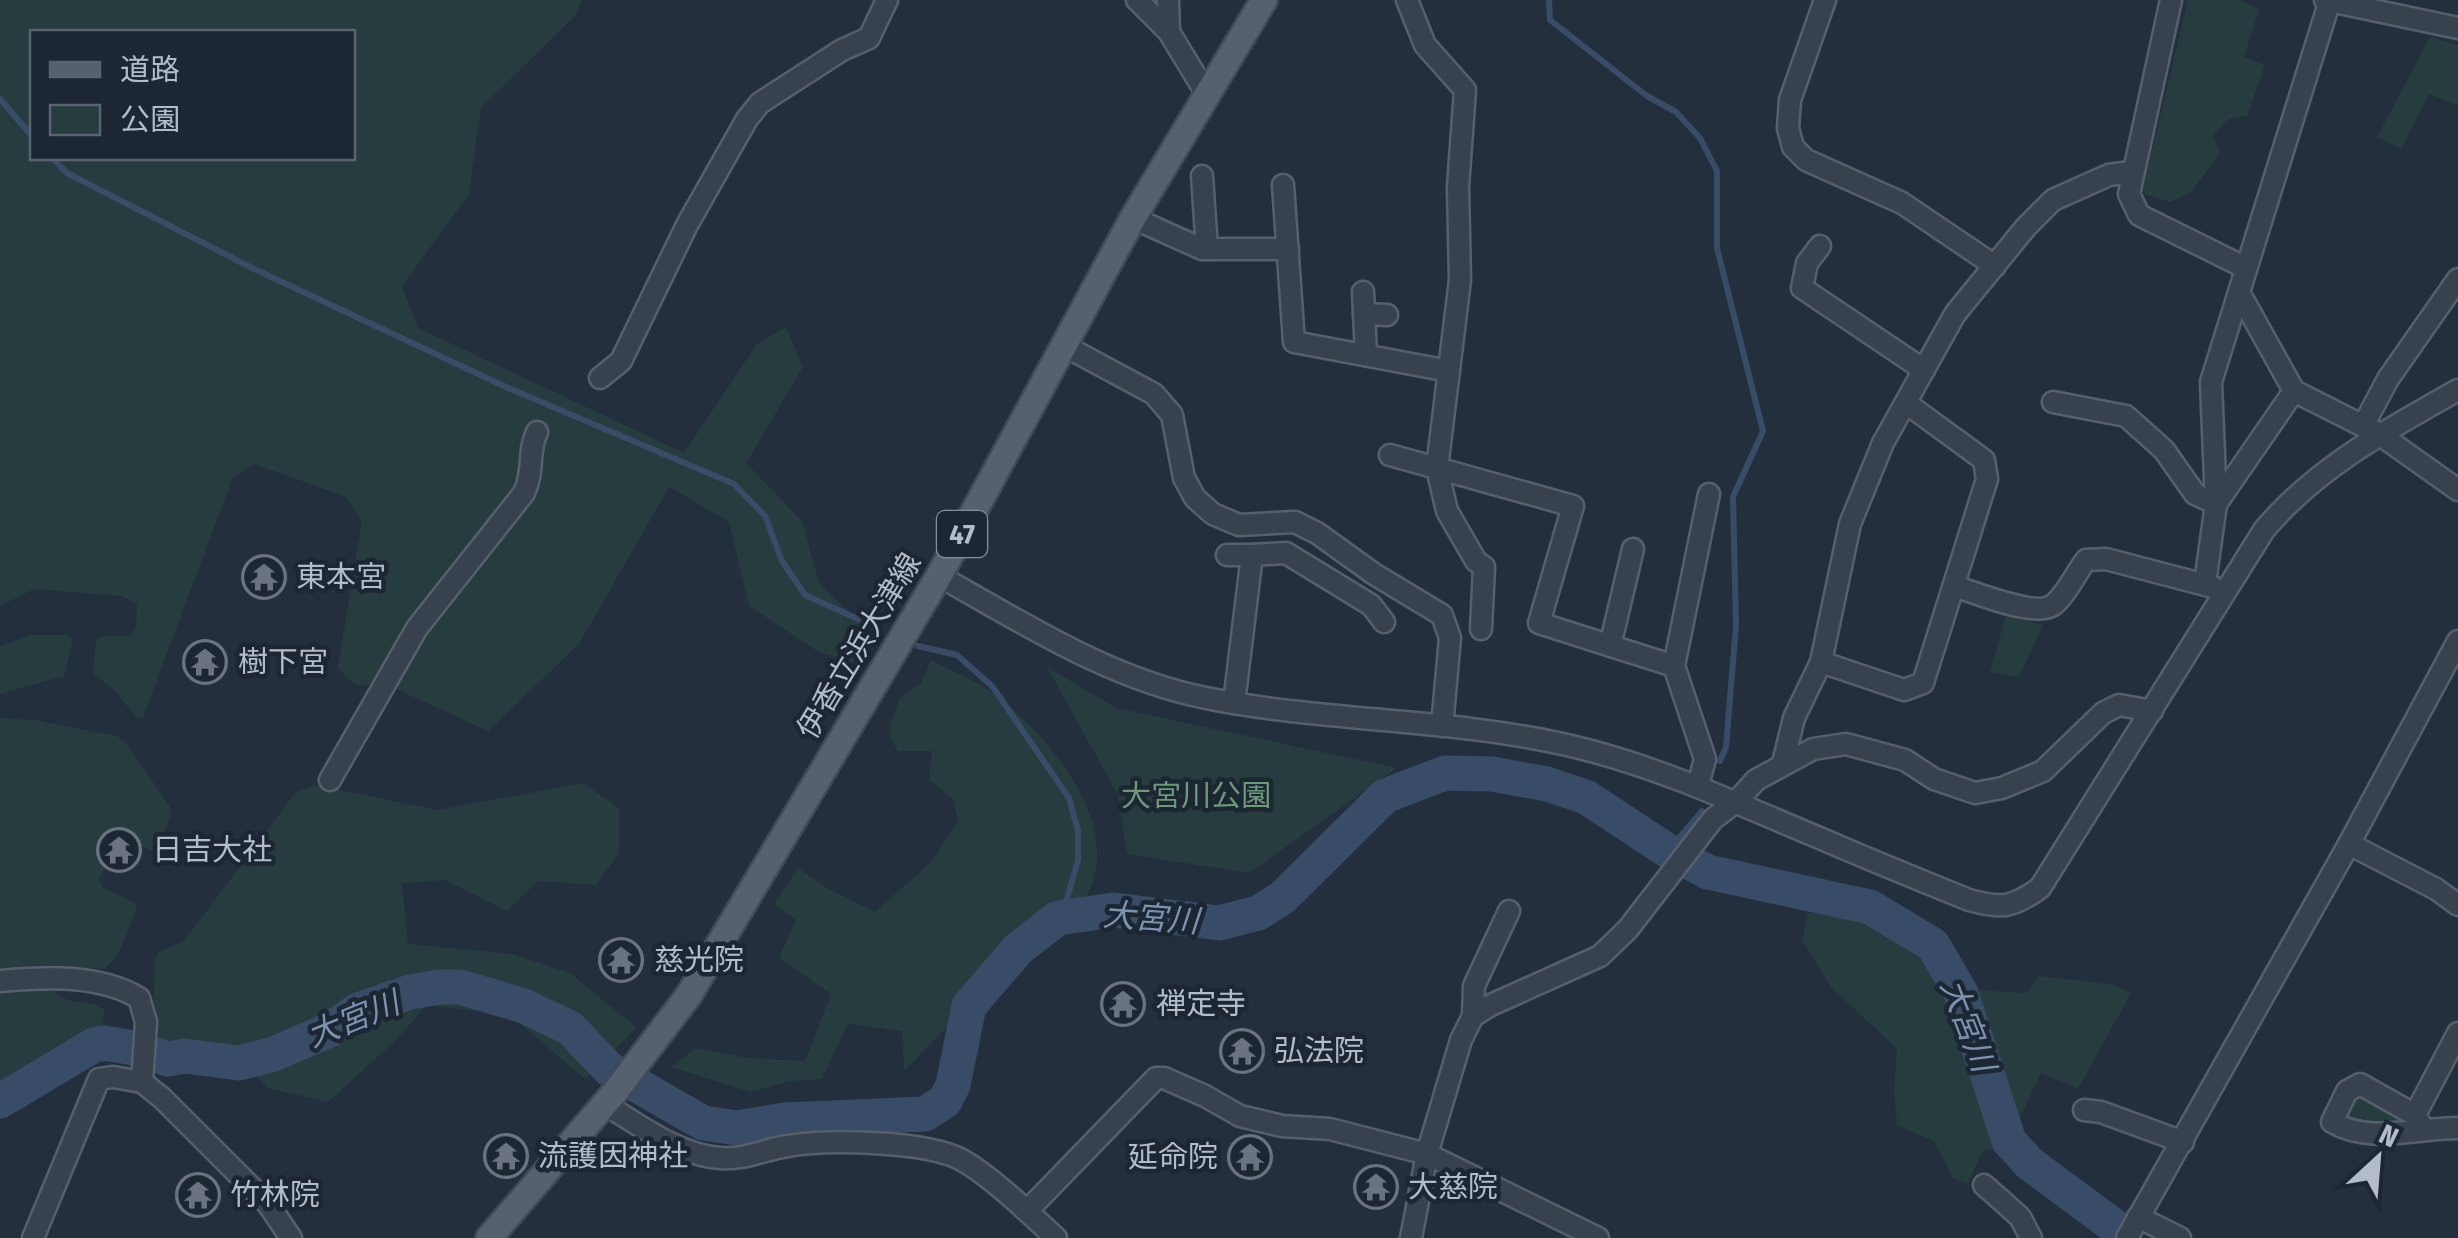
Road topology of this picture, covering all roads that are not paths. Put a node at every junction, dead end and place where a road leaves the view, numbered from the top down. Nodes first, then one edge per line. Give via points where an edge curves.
1 (887, 0) edge
2 (1138, 0) edge
3 (1168, 0) edge
4 (1264, 0) edge
5 (1407, 0) edge
6 (1825, 0) edge
7 (2171, 0) edge
8 (2328, 0) edge
9 (2458, 28) edge
10 (1168, 32) junction
11 (1206, 93) junction
12 (2131, 172) junction
13 (1202, 176) dead end
14 (1284, 185) dead end
15 (1133, 218) junction
16 (1820, 246) dead end
17 (1207, 249) junction
18 (1288, 249) junction
19 (1995, 266) junction
20 (2246, 268) junction
21 (2458, 279) edge
22 (1363, 292) dead end
23 (2240, 294) junction
24 (1364, 314) junction
25 (1388, 316) dead end
26 (1065, 346) junction
27 (1366, 355) junction
28 (1924, 370) junction
29 (1449, 372) junction
30 (600, 378) dead end
31 (2458, 390) edge
32 (2294, 391) junction
33 (2054, 402) dead end
34 (1906, 403) junction
35 (2371, 430) junction
36 (538, 432) dead end
37 (1390, 455) dead end
38 (1438, 468) junction
39 (2458, 490) edge
40 (1709, 494) dead end
41 (2216, 504) junction
42 (1634, 549) dead end
43 (1227, 554) dead end
44 (1252, 555) junction
45 (939, 576) junction
46 (1954, 586) junction
47 (2214, 588) junction
48 (1384, 622) dead end
49 (1481, 629) dead end
50 (2458, 641) edge
51 (1610, 646) junction
52 (1821, 662) junction
53 (1674, 666) junction
54 (1234, 703) junction
55 (2152, 710) junction
56 (1442, 726) junction
57 (1783, 763) junction
58 (330, 780) dead end
59 (1698, 785) junction
60 (1736, 801) junction
61 (2350, 844) junction
62 (2458, 905) edge
63 (1509, 911) dead end
64 (0, 982) edge
65 (1473, 1016) junction
66 (2458, 1034) edge
67 (142, 1074) junction
68 (610, 1098) junction
69 (2084, 1110) dead end
70 (2458, 1128) edge
71 (2183, 1142) junction
72 (1427, 1154) junction
73 (1984, 1185) dead end
74 (1027, 1211) junction
75 (2138, 1217) junction
76 (33, 1238) edge
77 (291, 1238) edge
78 (489, 1238) edge
79 (1056, 1238) edge
80 (1411, 1238) edge
81 (1598, 1238) edge
82 (2031, 1238) edge
83 (2127, 1238) edge
84 (2180, 1238) edge

1 - 30 street via 869,38 746,118 621,360
2 - 10 street
3 - 10 street
4 - 11 main road, 伊香立浜大津線 / 47
5 - 29 street via 1425,45 1465,90 1460,280
6 - 19 street via 1790,100 1793,146 1806,160 1902,203
7 - 12 street
8 - 9 street
8 - 20 street
10 - 11 street
11 - 15 main road, 伊香立浜大津線 / 47
12 - 19 street via 2053,200
12 - 20 street via 2128,194 2138,214
13 - 17 street
14 - 18 street
15 - 17 street
15 - 26 main road, 伊香立浜大津線 / 47
16 - 28 street via 1802,288
17 - 18 street
18 - 27 street via 1294,342
19 - 28 street via 1955,314
20 - 23 street
21 - 35 street via 2388,379
22 - 24 street
23 - 32 street
23 - 41 street via 2211,382
24 - 25 street
24 - 27 street
26 - 45 main road, 伊香立浜大津線 / 47
26 - 56 street via 1154,394 1172,415 1184,478 1212,514 1239,524 1295,522 1442,615 1450,638
27 - 29 street
28 - 34 street
29 - 38 street
31 - 35 street
32 - 35 street
32 - 41 street
33 - 41 street via 2126,416 2164,450 2195,494
34 - 46 street via 1984,460 1987,479
34 - 52 street via 1850,524
35 - 39 street
35 - 47 street via 2290,500
36 - 58 street via 524,493 417,628
37 - 38 street
38 - 49 street via 1448,510 1484,567
38 - 51 street via 1573,506 1539,623
40 - 53 street
41 - 47 street
42 - 51 street
43 - 44 street
44 - 48 street via 1286,553 1370,605
44 - 54 street
45 - 54 street via 1129,676
45 - 68 main road, 伊香立浜大津線 / 47 via 689,995
46 - 47 street via 2043,609 2086,560 2106,559
46 - 52 street via 1923,683 1904,690
47 - 55 street
50 - 61 street
51 - 53 street
52 - 57 street via 1794,718
53 - 59 street via 1705,759
54 - 56 street
55 - 57 street via 2119,705 2043,770 1976,793 1952,788 1905,760 1846,744
55 - 60 street via 2040,888 2018,903 1996,907 1969,900
56 - 59 street via 1571,746
57 - 60 street
59 - 60 street
60 - 65 street via 1600,956
61 - 62 street
61 - 71 street
63 - 65 street via 1474,986
64 - 67 street via 48,977 122,988 139,998 146,1022
65 - 72 street
66 - 70 street via 2419,1122
67 - 76 street via 100,1078
67 - 77 street via 268,1204
68 - 74 street via 660,1136 718,1158 810,1143 922,1146 962,1160
68 - 78 main road, 伊香立浜大津線 / 47
69 - 71 street
71 - 75 street
72 - 74 street via 1330,1128 1240,1116 1156,1078
72 - 80 street
72 - 81 street
73 - 82 street via 2020,1217
74 - 79 street
75 - 83 street
75 - 84 street

